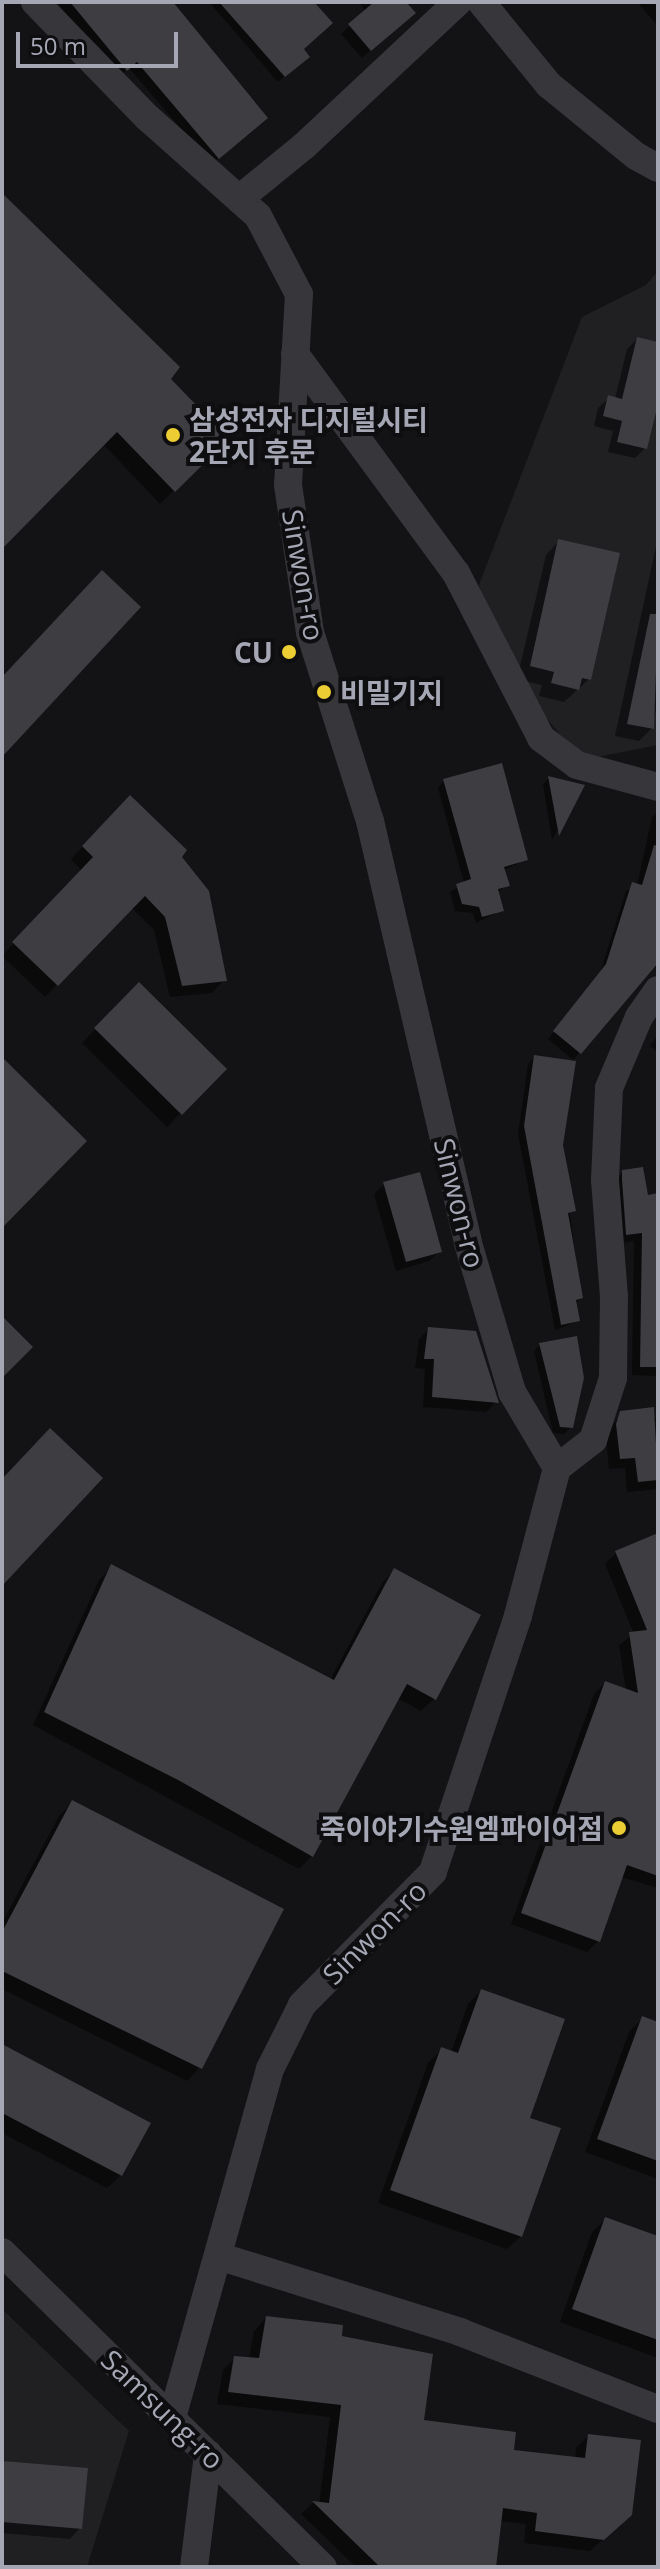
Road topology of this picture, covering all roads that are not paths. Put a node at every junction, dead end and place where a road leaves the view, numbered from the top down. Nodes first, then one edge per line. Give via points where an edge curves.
1 (35, 2) edge
2 (458, 2) edge
3 (481, 2) edge
4 (658, 168) edge
5 (239, 199) junction
6 (295, 354) junction
7 (658, 787) edge
8 (658, 990) edge
9 (557, 1468) junction
10 (2, 2252) edge
11 (218, 2256) junction
12 (658, 2409) edge
13 (172, 2418) junction
14 (208, 2454) junction
15 (194, 2567) edge
16 (323, 2567) edge

1 - 5 street, Sinwon-ro via 148,118
2 - 5 street via 304,146
3 - 4 street via 549,85
5 - 6 street, Sinwon-ro via 258,216 299,294
6 - 7 street via 456,573 541,738 577,765
6 - 9 street, Sinwon-ro via 288,485 310,632 370,821 472,1258 512,1392
8 - 9 street via 639,1017 609,1088 605,1180 614,1297 613,1378 593,1440
9 - 11 street, Sinwon-ro via 518,1616 433,1872 302,2005 270,2069
10 - 13 street, Samsung-ro
11 - 12 street via 460,2332
11 - 13 street, Sinwon-ro
13 - 14 street, Samsung-ro
14 - 15 street
14 - 16 street, Samsung-ro

